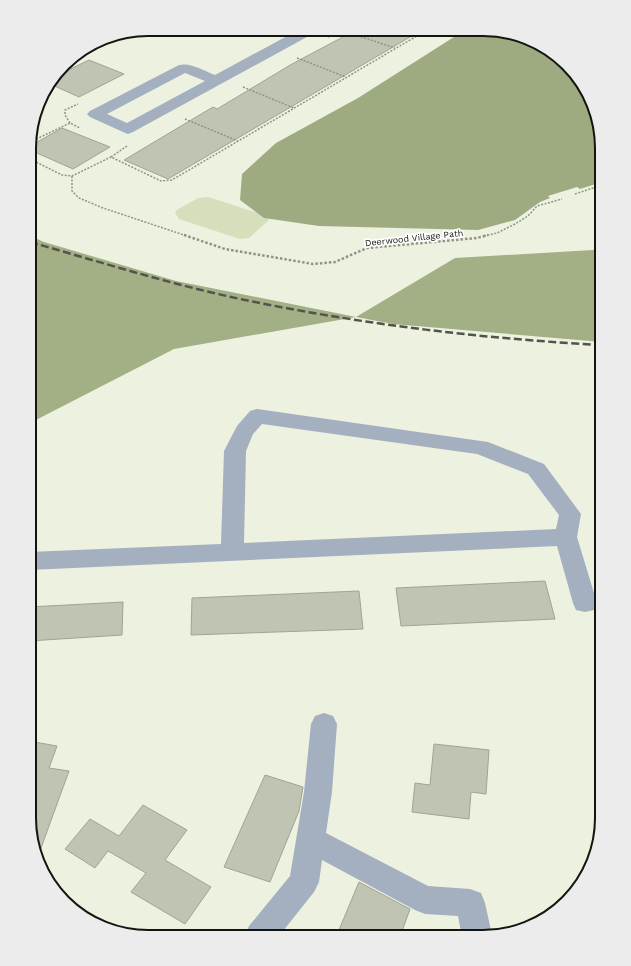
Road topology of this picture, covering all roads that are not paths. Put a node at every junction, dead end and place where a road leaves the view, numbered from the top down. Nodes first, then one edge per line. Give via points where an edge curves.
1 (300, 36) edge
2 (217, 81) junction
3 (566, 537) junction
4 (232, 552) junction
5 (36, 561) edge
6 (585, 603) dead end
7 (324, 724) dead end
8 (310, 839) junction
9 (265, 930) edge
10 (476, 930) edge

1 - 2 street
2 - 2 street via 184,68 95,114 128,128
3 - 4 street
3 - 4 street via 570,514 536,470 480,447 257,416 244,430 235,451
3 - 6 street
4 - 5 street
7 - 8 street via 318,792
8 - 9 street via 304,882
8 - 10 street via 424,900 470,902

